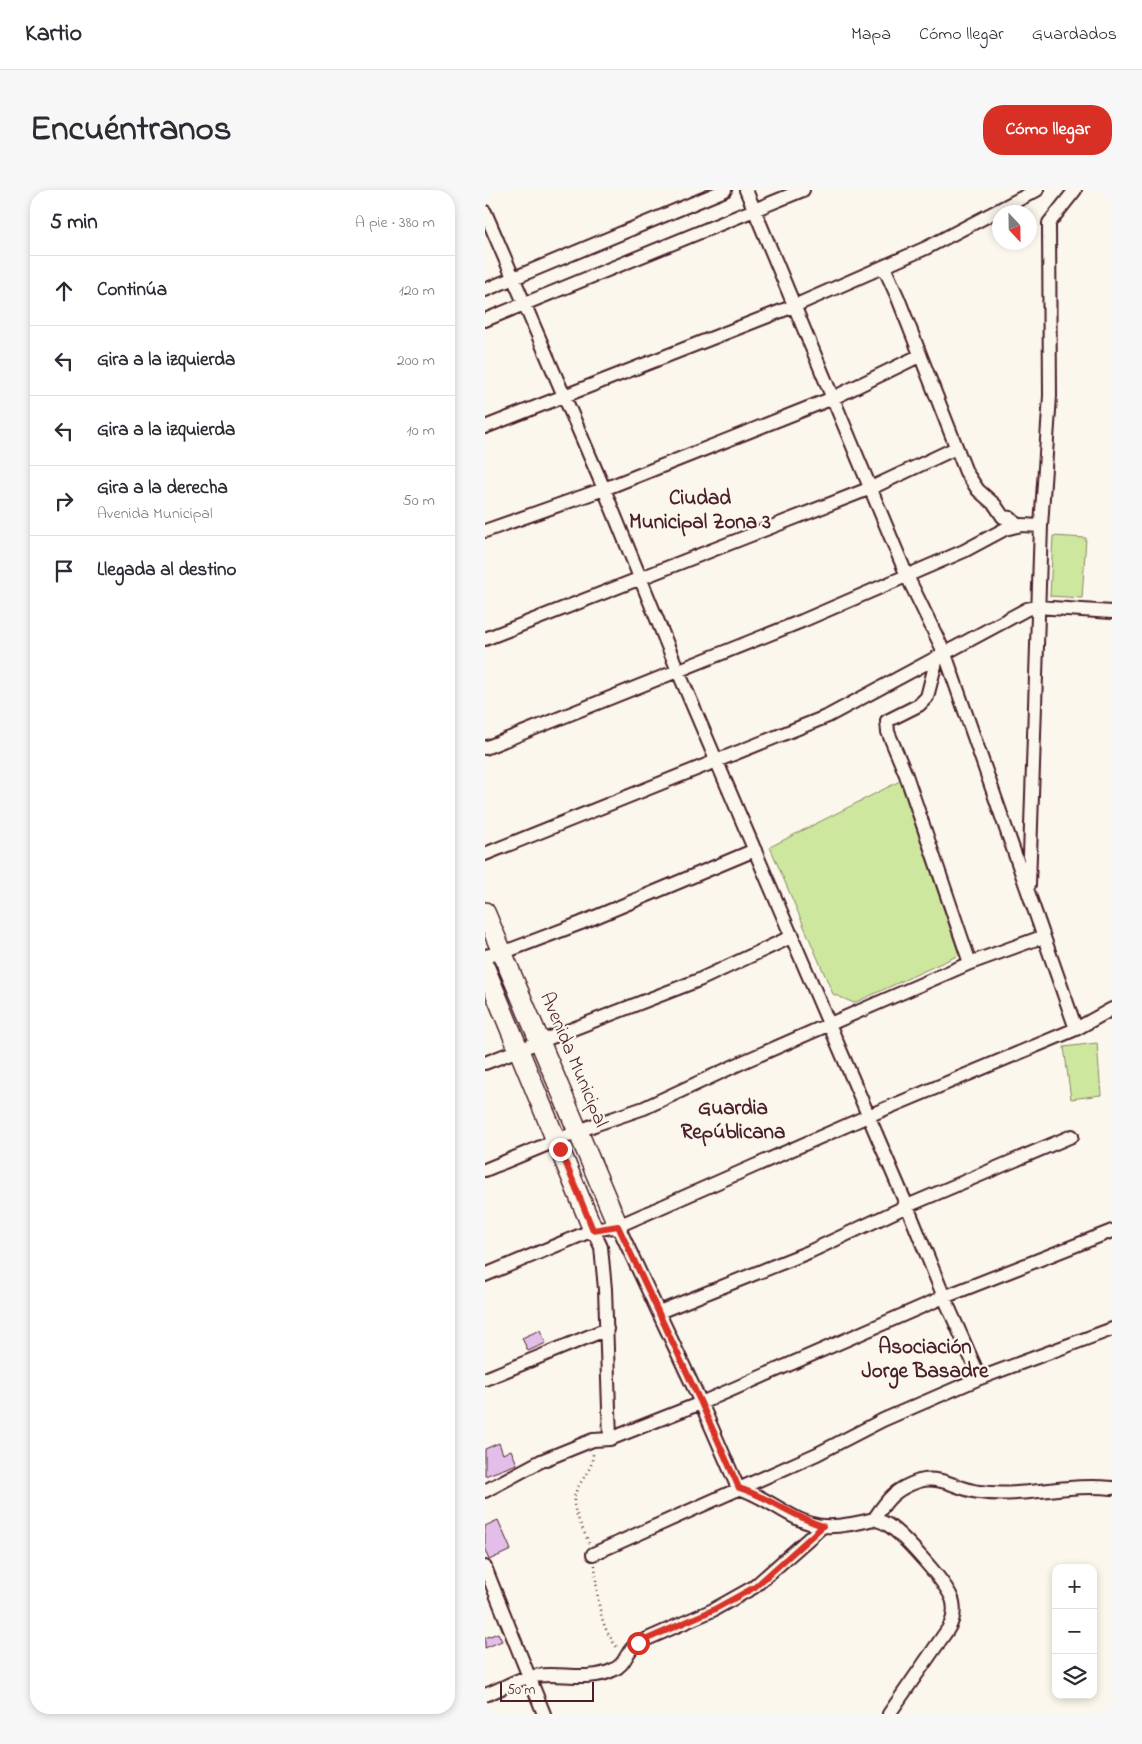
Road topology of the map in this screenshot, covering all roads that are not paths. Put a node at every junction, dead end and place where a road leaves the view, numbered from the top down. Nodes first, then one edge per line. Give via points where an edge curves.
1 (725, 190) edge
2 (746, 190) edge
3 (803, 190) edge
4 (1037, 190) edge
5 (1075, 190) edge
6 (755, 208) junction
7 (485, 212) edge
8 (884, 267) junction
9 (513, 278) junction
10 (485, 290) edge
11 (524, 305) junction
12 (794, 306) junction
13 (485, 320) edge
14 (919, 356) junction
15 (563, 398) junction
16 (833, 398) junction
17 (485, 427) edge
18 (956, 448) junction
19 (871, 488) junction
20 (603, 489) junction
21 (1017, 526) junction
22 (1041, 526) junction
23 (485, 532) edge
24 (907, 576) junction
25 (640, 579) junction
26 (1037, 607) junction
27 (1112, 612) edge
28 (485, 639) edge
29 (941, 656) junction
30 (678, 671) junction
31 (485, 748) edge
32 (718, 762) junction
33 (755, 850) junction
34 (485, 854) edge
35 (1029, 895) junction
36 (485, 912) edge
37 (793, 936) junction
38 (1042, 937) junction
39 (493, 954) edge
40 (971, 964) junction
41 (485, 968) edge
42 (1112, 1009) edge
43 (830, 1024) junction
44 (1075, 1029) junction
45 (541, 1041) junction
46 (519, 1049) junction
47 (485, 1063) edge
48 (868, 1116) junction
49 (579, 1132) junction
50 (1072, 1136) dead end
51 (556, 1140) junction
52 (485, 1170) edge
53 (907, 1206) junction
54 (618, 1226) junction
55 (593, 1230) junction
56 (1112, 1231) edge
57 (485, 1274) edge
58 (944, 1297) junction
59 (659, 1312) junction
60 (607, 1329) junction
61 (1112, 1329) edge
62 (980, 1378) junction
63 (485, 1379) edge
64 (701, 1403) junction
65 (610, 1439) junction
66 (739, 1488) junction
67 (1112, 1488) edge
68 (485, 1490) edge
69 (874, 1519) junction
70 (823, 1526) junction
71 (593, 1554) dead end
72 (485, 1567) edge
73 (489, 1590) edge
74 (529, 1677) junction
75 (485, 1696) edge
76 (544, 1714) edge
77 (889, 1714) edge

1 - 9 street
2 - 6 street
3 - 6 street
4 - 8 street
5 - 22 street via 1049,223 1050,396
6 - 11 street
6 - 12 street
7 - 9 street
8 - 12 street
8 - 14 street via 899,298
9 - 10 street
9 - 11 street
11 - 13 street
11 - 15 street
12 - 15 street
12 - 16 street
14 - 16 street
14 - 18 street
15 - 17 street
15 - 20 street
16 - 19 street
16 - 20 street
18 - 19 street
18 - 21 street via 978,490 1003,517 1010,518
19 - 24 street
19 - 25 street
20 - 23 street
20 - 25 street
21 - 22 street
21 - 24 street
22 - 26 street
24 - 29 street
24 - 30 street
25 - 28 street
25 - 30 street
26 - 27 street
26 - 29 street via 1027,609
26 - 35 street
29 - 32 street via 828,716
29 - 35 street
29 - 40 street via 927,697 919,705 887,721 888,732
30 - 31 street
30 - 32 street
32 - 33 street
32 - 34 street
33 - 37 street
33 - 39 street via 581,924
35 - 38 street
36 - 39 street, Avenida Municipal
37 - 43 street
37 - 45 street via 699,980
38 - 40 street
38 - 44 street
39 - 45 street, Avenida Municipal
40 - 43 street
41 - 46 street
42 - 44 street
43 - 48 street
43 - 49 street via 644,1108
44 - 48 street
45 - 46 street
45 - 49 street, Avenida Municipal
46 - 47 street
46 - 51 street
48 - 53 street
48 - 54 street
49 - 51 street
49 - 54 street, Avenida Municipal
50 - 53 street
51 - 52 street
51 - 55 street
53 - 58 street
53 - 59 street via 809,1252
54 - 55 street
54 - 59 street
55 - 57 street
55 - 60 street via 601,1247
56 - 58 street
58 - 62 street
58 - 64 street
59 - 64 street
60 - 63 street
60 - 65 street
61 - 62 street
62 - 66 street
64 - 65 street
64 - 66 street
65 - 68 street via 584,1443
66 - 70 street via 803,1520
66 - 71 street
67 - 69 street via 1081,1486 1040,1493 991,1493 976,1492 951,1482 921,1480 893,1492
69 - 70 street
69 - 77 street via 887,1524 919,1556 949,1594 954,1608 948,1629
70 - 74 street via 755,1587 713,1610 638,1643 629,1649 621,1666 613,1671 591,1676
72 - 73 street
73 - 74 street
74 - 75 street
74 - 76 street

